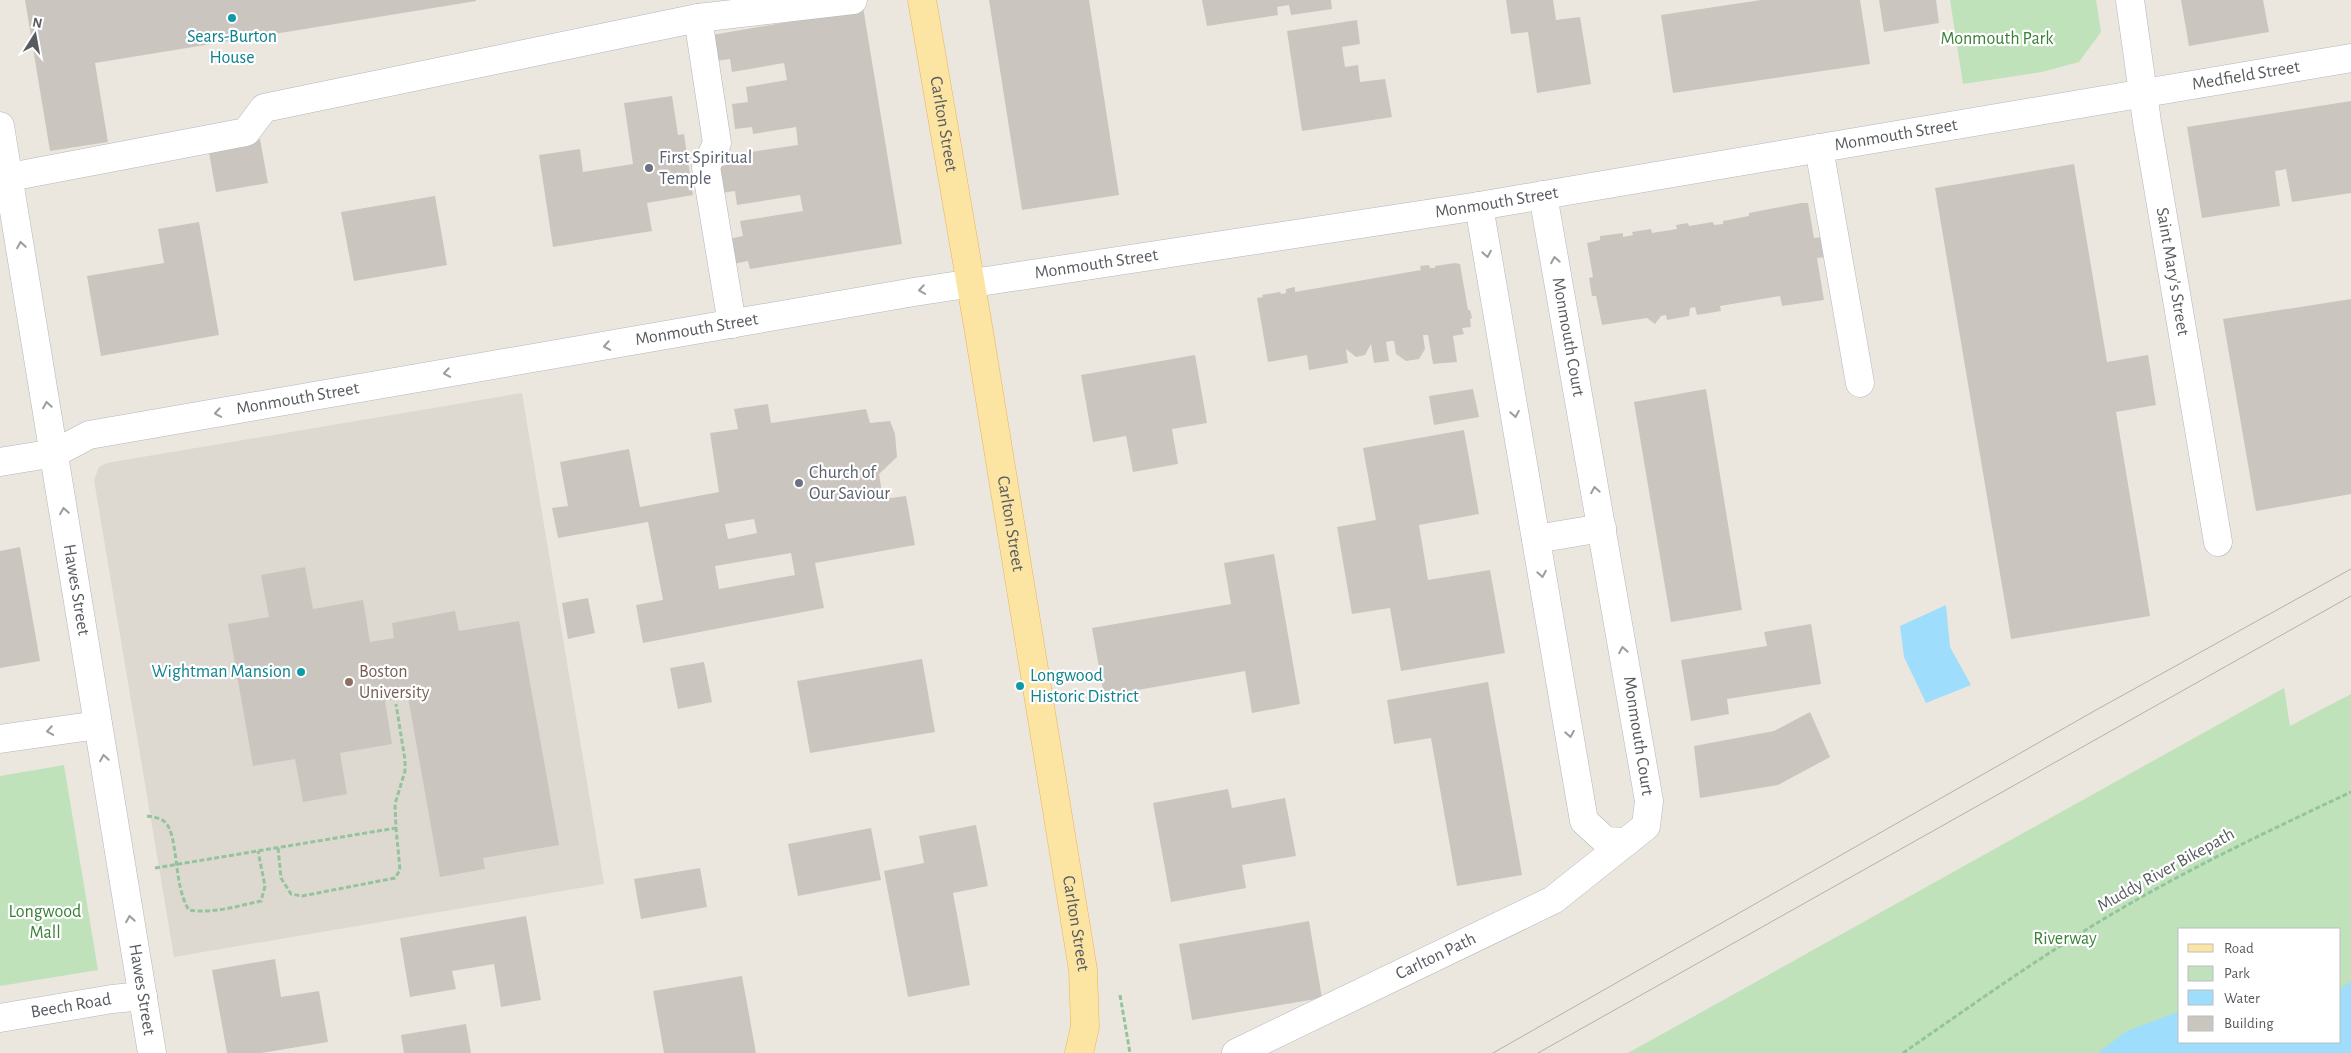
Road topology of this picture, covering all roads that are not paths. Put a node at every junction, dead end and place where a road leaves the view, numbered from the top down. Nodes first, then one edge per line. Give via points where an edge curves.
1 (853, 0) edge
2 (922, 0) edge
3 (2130, 0) edge
4 (698, 18) junction
5 (2351, 58) edge
6 (2142, 93) junction
7 (0, 126) edge
8 (1819, 148) junction
9 (10, 177) junction
10 (1543, 195) junction
11 (1479, 206) junction
12 (970, 283) junction
13 (732, 324) junction
14 (1860, 383) dead end
15 (55, 453) junction
16 (0, 462) edge
17 (1602, 528) junction
18 (1536, 539) junction
19 (2218, 542) dead end
20 (98, 725) junction
21 (0, 739) edge
22 (1626, 842) junction
23 (143, 996) junction
24 (0, 1018) edge
25 (1080, 1051) edge
26 (152, 1053) edge
27 (1236, 1053) edge

1 - 4 street
2 - 12 main road, Carlton Street
3 - 6 street, Saint Mary's Street
4 - 9 street via 264,108 246,132
4 - 13 street via 717,143 706,167
5 - 6 street, Medfield Street
6 - 8 street, Monmouth Street
6 - 19 street, Saint Mary's Street
7 - 9 street, Hawes Street
8 - 10 street, Monmouth Street
8 - 14 street
15 -> 9 street, Hawes Street
10 - 11 street, Monmouth Street
17 -> 10 street, Monmouth Court
11 - 12 street, Monmouth Street
11 -> 18 street
12 -> 13 street, Monmouth Street
12 - 25 main road, Carlton Street via 1083,970 1086,1003
13 -> 15 street, Monmouth Street via 89,435
15 - 16 street, Monmouth Street
20 -> 15 street, Hawes Street
17 - 18 street
22 -> 17 street, Monmouth Court via 1646,826 1650,801
18 -> 22 street via 1584,820 1606,841
20 -> 21 street
23 -> 20 street, Hawes Street
22 - 27 street, Carlton Path via 1553,900
23 - 24 street, Beech Road
23 - 26 street, Hawes Street

